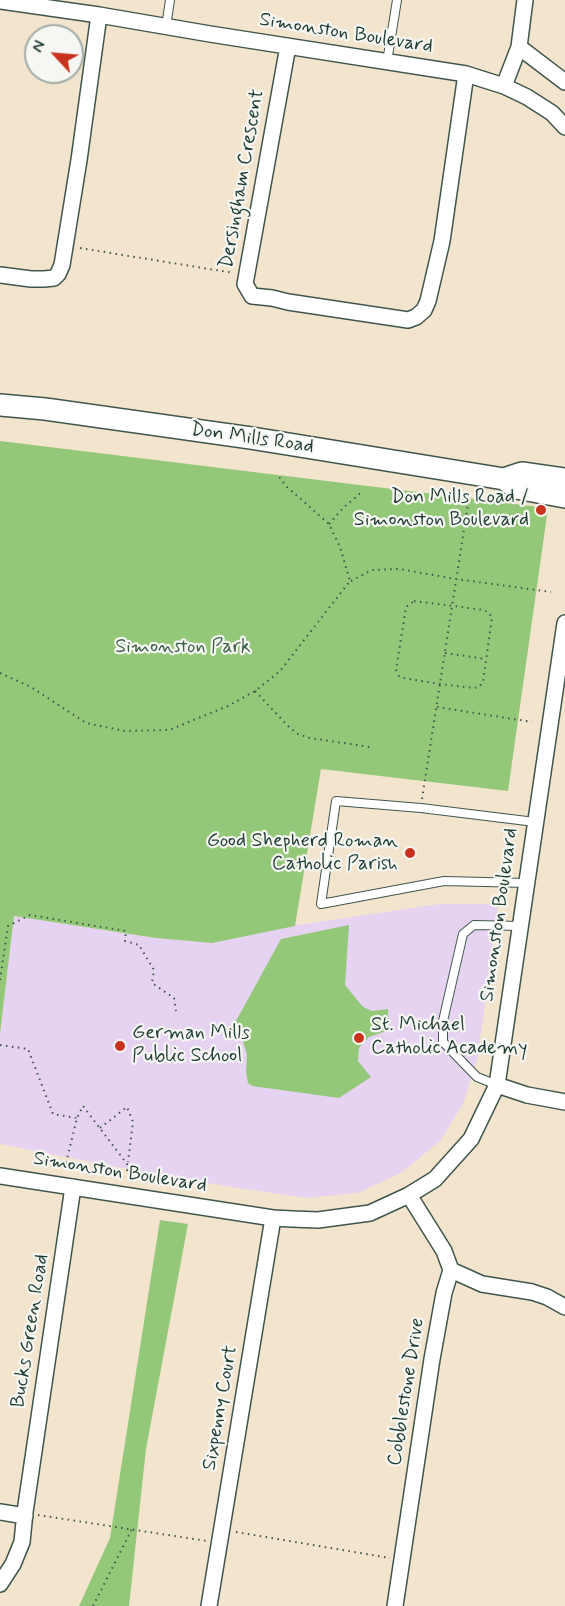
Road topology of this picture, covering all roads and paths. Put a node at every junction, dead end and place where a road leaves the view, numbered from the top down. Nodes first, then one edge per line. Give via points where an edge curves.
1 (170, 0) edge
2 (397, 0) edge
3 (525, 0) edge
4 (0, 1) edge
5 (99, 15) junction
6 (166, 27) junction
7 (288, 46) junction
8 (519, 47) junction
9 (387, 62) junction
10 (466, 74) junction
11 (565, 82) edge
12 (504, 86) junction
13 (565, 127) edge
14 (65, 246) junction
15 (248, 274) junction
16 (0, 275) edge
17 (0, 405) edge
18 (474, 473) junction
19 (279, 477) dead end
20 (504, 478) junction
21 (565, 478) edge
22 (363, 491) dead end
23 (565, 497) edge
24 (329, 524) junction
25 (456, 579) junction
26 (350, 581) junction
27 (551, 592) dead end
28 (452, 607) junction
29 (565, 623) edge
30 (445, 653) junction
31 (486, 659) junction
32 (0, 673) edge
33 (440, 684) junction
34 (255, 691) junction
35 (436, 707) junction
36 (532, 722) dead end
37 (370, 747) dead end
38 (421, 808) junction
39 (535, 822) junction
40 (527, 883) junction
41 (520, 926) junction
42 (0, 980) edge
43 (176, 1011) dead end
44 (0, 1045) edge
45 (498, 1085) junction
46 (565, 1102) edge
47 (77, 1118) junction
48 (100, 1128) junction
49 (66, 1163) dead end
50 (128, 1164) junction
51 (127, 1173) dead end
52 (0, 1176) edge
53 (73, 1186) junction
54 (409, 1195) junction
55 (273, 1218) junction
56 (452, 1270) junction
57 (565, 1307) edge
58 (0, 1512) edge
59 (25, 1514) junction
60 (132, 1529) junction
61 (220, 1536) junction
62 (402, 1560) junction
63 (0, 1584) edge
64 (93, 1606) edge
65 (209, 1606) edge
66 (395, 1606) edge

1 - 6 lane
2 - 9 lane
3 - 8 street
4 - 5 street, Simonston Boulevard
5 - 6 street, Simonston Boulevard
5 - 14 street
6 - 7 street, Simonston Boulevard
7 - 9 street, Simonston Boulevard
7 - 15 street, Dersingham Crescent
8 - 11 street
8 - 12 street
9 - 10 street, Simonston Boulevard
10 - 12 street, Simonston Boulevard
10 - 15 street, Dersingham Crescent via 442,241 424,310 408,320 252,296 245,284
12 - 13 street, Simonston Boulevard via 552,113
14 - 15 path
14 - 16 street via 62,265 54,278
17 - 18 main road, Don Mills Road
18 - 20 main road, Don Mills Road
18 - 25 path
19 - 24 path
20 - 21 main road, Don Mills Road via 522,473
20 - 23 main road, Don Mills Road via 516,488
22 - 24 path
24 - 26 path
25 - 26 path via 399,569 372,570
25 - 27 path
25 - 28 path
26 - 34 path via 280,671
28 - 30 path
28 - 31 path via 489,613 492,618
28 - 33 path via 414,600 409,603 396,670 403,678
29 - 39 street, Simonston Boulevard
30 - 31 path
30 - 33 path
31 - 33 path via 479,687
32 - 34 path via 31,687 86,723 125,731 169,730
33 - 35 path
34 - 37 path via 298,734
35 - 36 path
35 - 38 path
38 - 39 lane
38 - 40 lane via 336,801 321,904 444,881
39 - 40 street, Simonston Boulevard
40 - 41 street, Simonston Boulevard
41 - 45 street, Simonston Boulevard
41 - 45 lane via 474,925 463,934 443,1021 443,1042 477,1077
42 - 43 path via 8,926 30,915 126,931 125,941 139,945 153,970 152,983 174,998
44 - 47 path via 28,1049 53,1114
45 - 46 street
45 - 54 street, Simonston Boulevard via 471,1138 435,1179
47 - 48 path via 83,1106
47 - 49 path
48 - 50 path
48 - 50 path via 127,1107 133,1122
50 - 51 path
52 - 53 street, Simonston Boulevard
53 - 55 street, Simonston Boulevard
53 - 59 street, Bucks Green Road
54 - 55 street, Simonston Boulevard via 369,1213 318,1220
54 - 56 street
55 - 61 street, Sixpenny Court
56 - 57 street via 482,1284 532,1292
56 - 62 street, Cobblestone Drive via 432,1359
58 - 59 street
59 - 60 path
59 - 63 street, Bucks Green Road via 22,1542
60 - 61 path
60 - 64 path
61 - 62 path
61 - 65 street, Sixpenny Court
62 - 66 street, Cobblestone Drive

